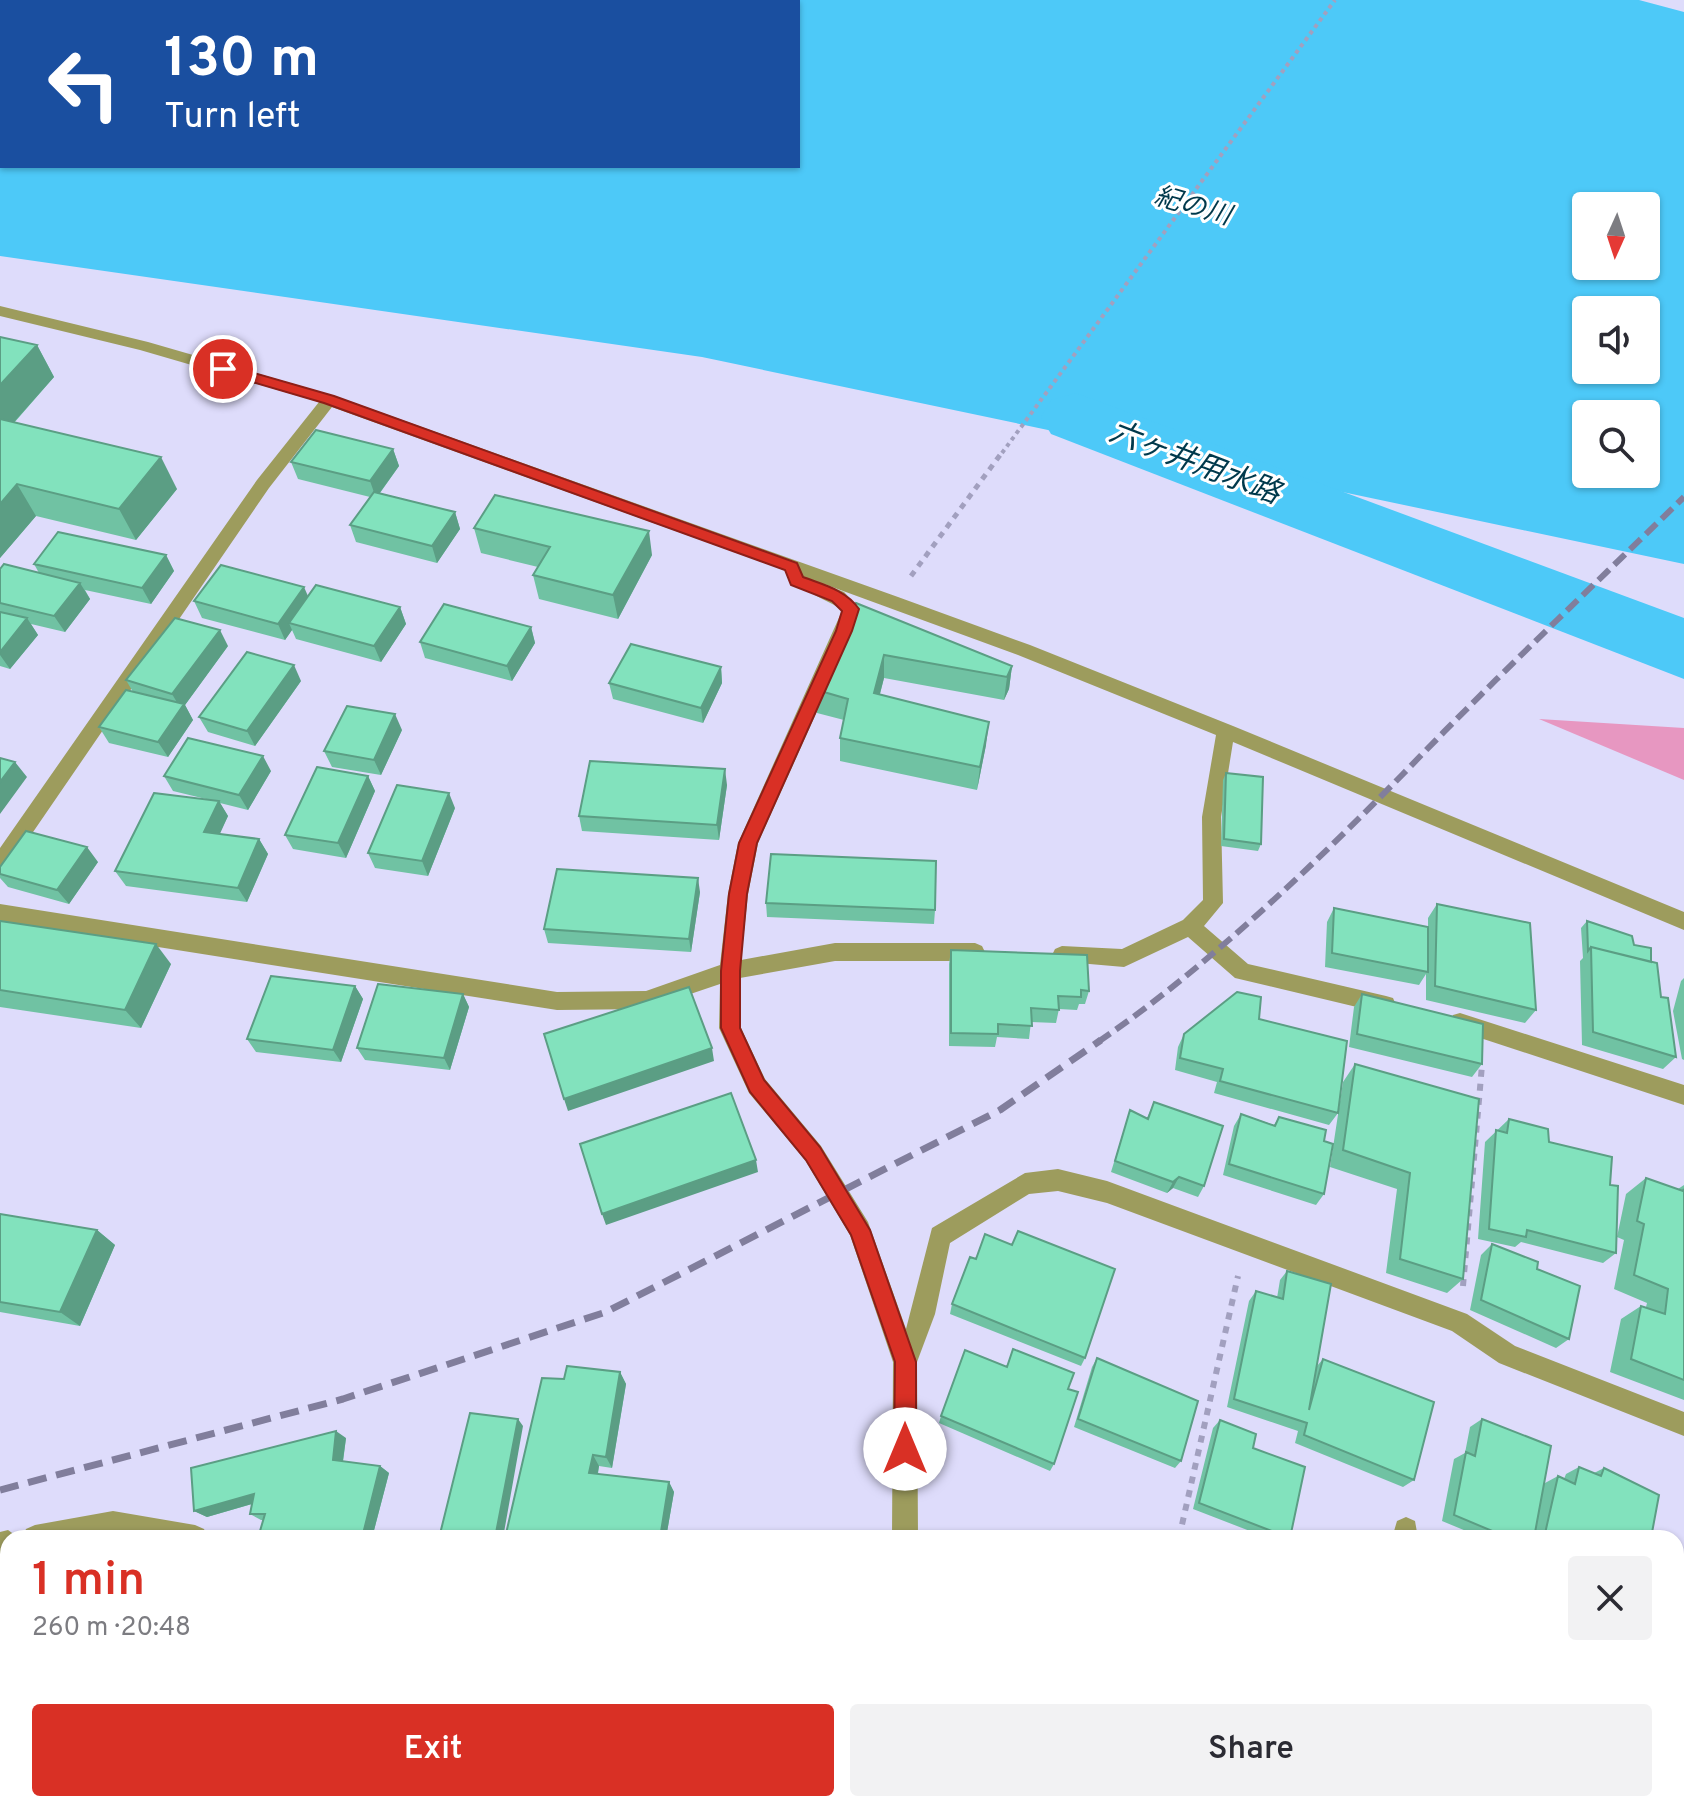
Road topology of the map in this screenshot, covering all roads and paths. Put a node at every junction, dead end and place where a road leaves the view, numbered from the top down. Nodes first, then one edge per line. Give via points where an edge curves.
1 (1335, 0) edge
2 (0, 311) edge
3 (329, 400) junction
4 (791, 567) junction
5 (892, 602) junction
6 (1226, 731) junction
7 (0, 864) edge
8 (0, 913) edge
9 (1684, 921) edge
10 (1190, 926) junction
11 (998, 953) edge
12 (1046, 955) edge
13 (730, 971) junction
14 (1410, 1011) edge
15 (1440, 1018) edge
16 (1486, 1028) junction
17 (1684, 1095) edge
18 (1245, 1244) junction
19 (1459, 1322) junction
20 (905, 1362) junction
21 (1684, 1424) edge
22 (80, 1530) edge
23 (148, 1530) edge
24 (905, 1530) edge
25 (1181, 1530) edge

1 - 5 path
2 - 3 street
3 - 4 street
3 - 7 street via 263,484
4 - 5 street
4 - 13 street via 796,581 838,597 851,609 748,843
5 - 6 street
6 - 9 street
6 - 10 street via 1215,770 1208,847 1213,903
8 - 13 street via 557,1001 646,1000
10 - 12 street via 1124,958
10 - 14 street via 1242,972
11 - 13 street via 835,952
13 - 20 street via 730,1028 757,1086 813,1153 860,1230
15 - 16 street
16 - 17 street
16 - 19 path
18 - 19 street
18 - 20 street via 1107,1192 1058,1180 1025,1184 940,1236 923,1314
18 - 25 path
19 - 21 street via 1507,1355
20 - 24 street
22 - 23 street via 113,1524

